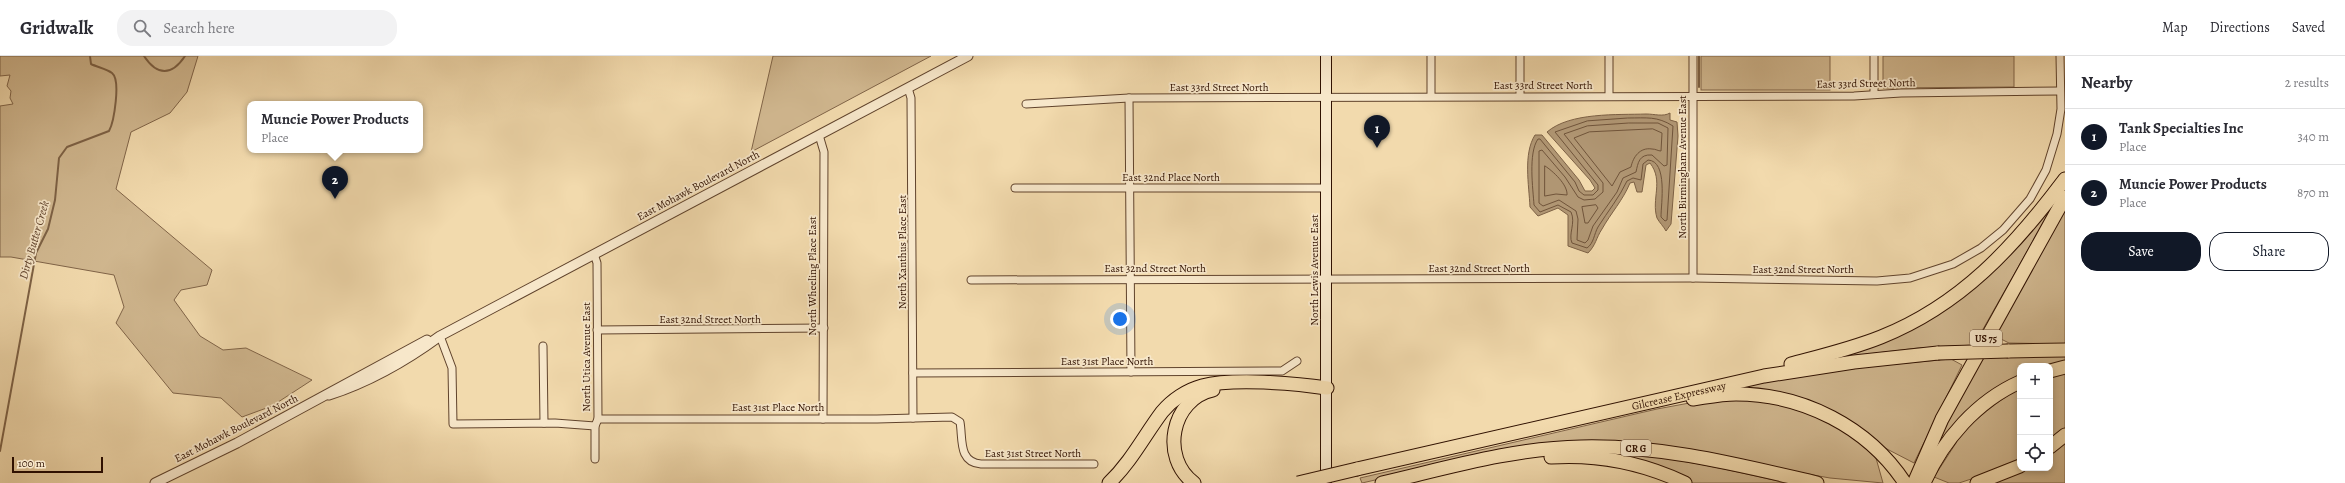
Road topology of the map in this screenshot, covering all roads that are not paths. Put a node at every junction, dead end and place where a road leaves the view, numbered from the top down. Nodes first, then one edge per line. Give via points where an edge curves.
1 (968, 56) edge
2 (1326, 56) edge
3 (1431, 56) edge
4 (1520, 56) edge
5 (1609, 56) edge
6 (1693, 56) edge
7 (1874, 56) edge
8 (2060, 56) edge
9 (908, 88) junction
10 (2060, 91) junction
11 (1874, 94) junction
12 (1693, 95) junction
13 (1431, 96) junction
14 (1520, 96) junction
15 (1609, 96) junction
16 (1326, 97) junction
17 (1129, 98) junction
18 (1026, 104) dead end
19 (818, 135) junction
20 (2065, 179) edge
21 (1015, 188) dead end
22 (1130, 188) junction
23 (1326, 188) junction
24 (2065, 197) edge
25 (594, 254) junction
26 (1130, 278) junction
27 (1327, 278) junction
28 (1693, 278) junction
29 (971, 280) dead end
30 (824, 328) junction
31 (597, 330) junction
32 (440, 336) junction
33 (543, 346) dead end
34 (2065, 350) edge
35 (1297, 361) dead end
36 (2065, 367) edge
37 (2053, 370) edge
38 (1131, 372) junction
39 (913, 373) junction
40 (2017, 384) edge
41 (1327, 388) junction
42 (1654, 400) junction
43 (1617, 408) junction
44 (823, 418) junction
45 (913, 418) junction
46 (596, 422) junction
47 (544, 423) junction
48 (2065, 435) edge
49 (2053, 445) edge
50 (595, 459) dead end
51 (972, 462) joint
52 (1094, 464) dead end
53 (1453, 466) junction
54 (2017, 467) edge
55 (155, 483) edge
56 (1109, 483) edge
57 (1194, 483) edge
58 (1298, 483) edge
59 (1326, 483) edge
60 (1382, 483) edge
61 (1685, 483) edge
62 (1817, 483) edge
63 (1905, 483) edge
64 (1914, 483) edge
65 (1924, 483) edge
66 (1977, 483) edge

1 - 9 street, East Mohawk Boulevard North
2 - 16 main road, North Lewis Avenue East
3 - 13 street
4 - 14 street
5 - 15 street
6 - 12 street, North Birmingham Avenue East
7 - 11 street
8 - 10 street, East 32nd Street North
9 - 19 street, East Mohawk Boulevard North
9 - 39 street, North Xanthus Place East via 911,98
10 - 11 street, East 33rd Street North
10 - 28 street, East 32nd Street North via 2061,109 2057,134 2040,182 2017,216 1981,248 1938,270 1896,280
11 - 12 street, East 33rd Street North
12 - 15 street, East 33rd Street North
12 - 28 street, North Birmingham Avenue East
13 - 14 street, East 33rd Street North
13 - 16 street, East 33rd Street North
14 - 15 street, East 33rd Street North
16 - 17 street, East 33rd Street North
16 - 23 main road, North Lewis Avenue East
17 - 18 street, East 33rd Street North
17 - 22 street
19 - 25 street, East Mohawk Boulevard North
19 - 30 street, North Wheeling Place East via 824,152
20 - 42 highway via 2028,228 1988,270 1921,317 1881,337 1849,348
21 - 22 street, East 32nd Place North
22 - 23 street, East 32nd Place North
22 - 26 street
23 - 27 main road, North Lewis Avenue East
24 - 64 highway, US 75 via 1942,419
25 - 31 street, North Utica Avenue East via 597,263
25 - 32 street, East Mohawk Boulevard North
26 - 27 street, East 32nd Street North
26 - 29 street, East 32nd Street North
26 - 38 street
27 - 28 street, East 32nd Street North
27 - 41 main road, North Lewis Avenue East
30 - 31 street, East 32nd Street North
30 - 44 street, North Wheeling Place East
31 - 46 street, North Utica Avenue East
32 - 47 street, East 31st Place North via 453,373 453,424
32 - 55 street, East Mohawk Boulevard North via 392,367 329,395
33 - 47 street
34 - 42 highway, Gilcrease Expressway, bridge via 1938,353 1794,371
35 - 38 street, East 31st Place North via 1282,371
36 - 37 highway
38 - 39 street, East 31st Place North
39 - 45 street, North Xanthus Place East
40 - 65 highway via 1991,399 1970,416 1932,465
41 - 56 highway via 1303,384 1220,383 1191,390 1176,399 1163,412 1133,455
41 - 57 highway via 1216,390 1195,398 1179,417 1174,439 1180,468
41 - 59 main road, North Lewis Avenue East
42 - 43 highway, Gilcrease Expressway
43 - 58 highway, Gilcrease Expressway, bridge
43 - 63 highway via 1724,395 1770,397 1796,403 1829,416 1852,429 1879,452
44 - 45 street, East 31st Place North
44 - 46 street, East 31st Place North
45 - 51 street, East 31st Place North via 946,416 958,419 964,454
46 - 47 street, East 31st Place North
46 - 50 street, North Utica Avenue East
48 - 49 highway
51 - 52 street, East 31st Street North
53 - 60 highway, CR G
53 - 61 highway via 1583,457 1629,463
53 - 62 highway, CR G via 1541,450 1625,447 1698,456
54 - 66 highway

